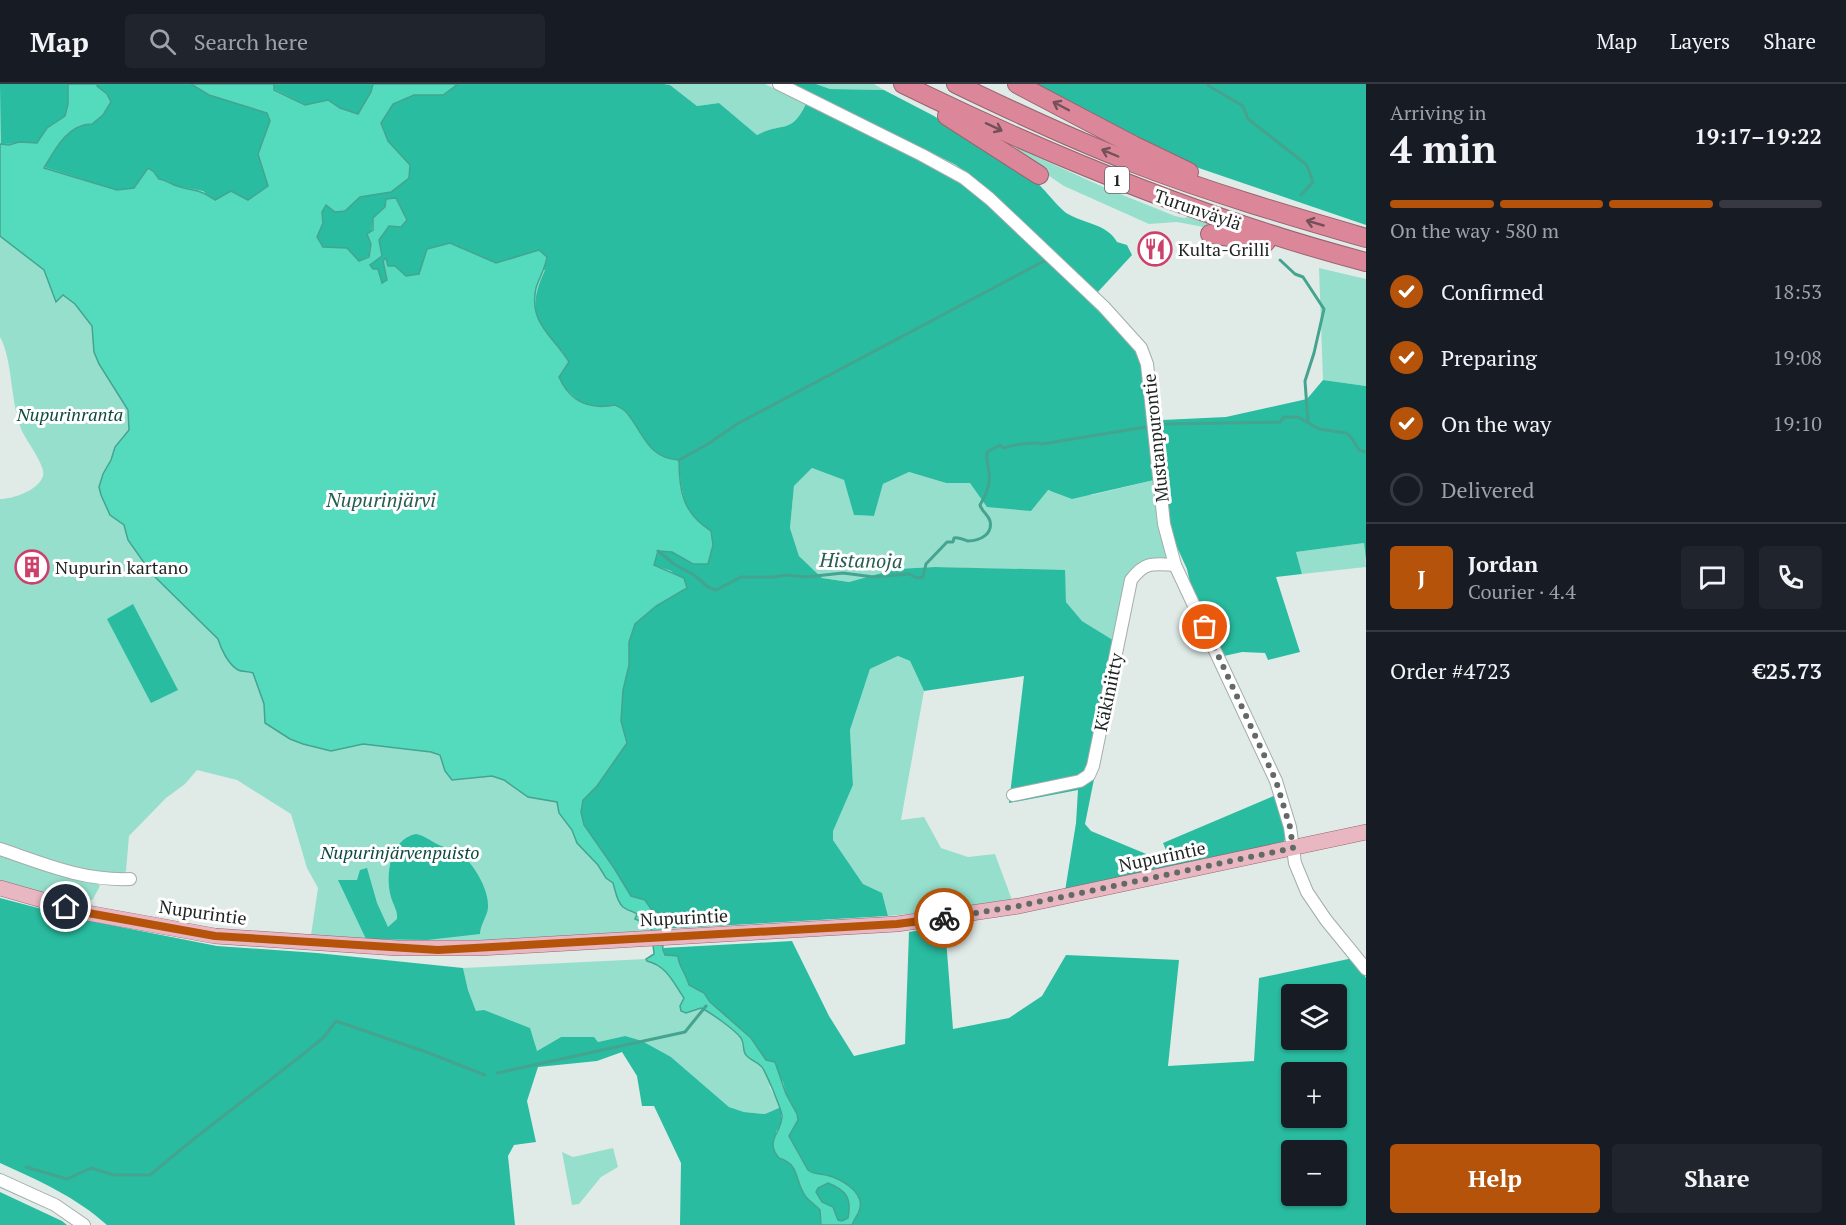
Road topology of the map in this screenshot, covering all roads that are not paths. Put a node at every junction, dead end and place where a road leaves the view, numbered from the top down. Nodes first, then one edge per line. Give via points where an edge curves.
1 (779, 84) edge
2 (897, 84) edge
3 (903, 84) edge
4 (956, 84) edge
5 (1017, 84) edge
6 (1039, 175) dead end
7 (1263, 208) junction
8 (1210, 234) dead end
9 (1366, 238) edge
10 (1339, 255) junction
11 (1366, 262) edge
12 (1175, 565) junction
13 (1013, 795) dead end
14 (1366, 832) edge
15 (1293, 848) junction
16 (0, 849) edge
17 (130, 879) dead end
18 (0, 888) edge
19 (1366, 969) edge
20 (0, 1180) edge
21 (84, 1225) edge

1 - 12 street, Mustanpurontie via 964,178 1134,339 1148,364 1164,524
2 - 6 highway
3 -> 10 highway, Turunväylä / 1 via 1122,182
7 -> 4 highway, Turunväylä / 1 via 1131,162
7 -> 5 highway
9 -> 7 highway, Turunväylä / 1
8 - 10 highway
10 - 11 highway, Turunväylä / 1
12 - 13 street, Käkiniitty via 1140,568 1131,580 1089,775 1080,781
12 - 15 street, Mustanpurontie via 1276,781
14 - 15 main road, Nupurintie
15 - 18 main road, Nupurintie via 1019,906 897,924 438,950 215,936 88,913
15 - 19 street, Mustanpurontie via 1307,892
16 - 17 street via 72,874
20 - 21 street via 56,1205

